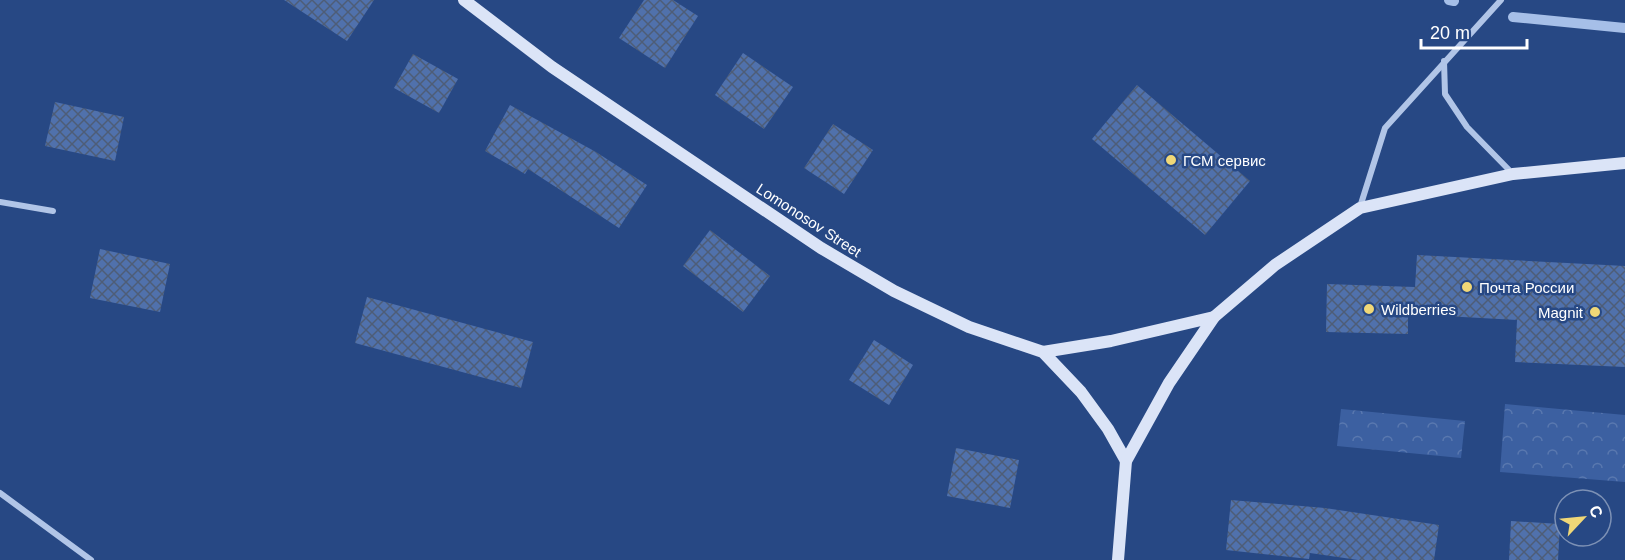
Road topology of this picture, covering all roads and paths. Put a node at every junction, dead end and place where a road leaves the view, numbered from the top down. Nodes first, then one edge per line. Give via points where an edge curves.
1 (464, 0) edge
2 (1501, 0) edge
3 (1444, 61) junction
4 (1625, 163) edge
5 (1513, 174) junction
6 (0, 202) edge
7 (1360, 208) junction
8 (53, 211) dead end
9 (1214, 317) junction
10 (1043, 352) junction
11 (1126, 461) junction
12 (0, 493) edge
13 (91, 560) edge
14 (1118, 560) edge

1 - 10 main road, Lomonosov Street via 552,67 821,248 894,291 969,327
2 - 3 street
3 - 5 street via 1446,94 1467,127
3 - 7 street via 1385,128
4 - 5 main road
5 - 7 main road
6 - 8 street
7 - 9 main road via 1275,265
9 - 10 main road
9 - 11 main road via 1169,383
10 - 11 main road, Lomonosov Street via 1081,392
11 - 14 main road
12 - 13 street

